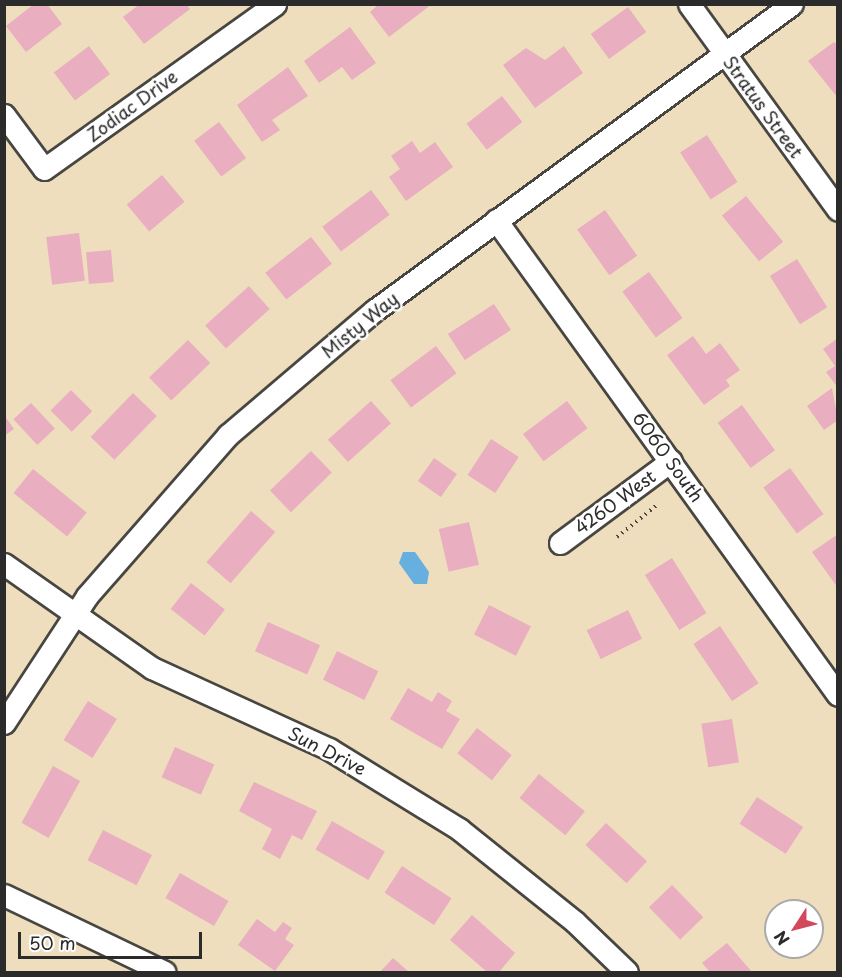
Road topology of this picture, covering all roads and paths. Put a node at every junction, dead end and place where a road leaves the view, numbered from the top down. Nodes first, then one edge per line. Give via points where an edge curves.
1 (275, 4) edge
2 (689, 4) edge
3 (792, 4) edge
4 (725, 54) junction
5 (4, 115) edge
6 (837, 210) edge
7 (496, 220) junction
8 (671, 461) junction
9 (657, 505) dead end
10 (617, 537) dead end
11 (560, 543) dead end
12 (4, 564) edge
13 (74, 615) junction
14 (837, 696) edge
15 (4, 723) edge
16 (4, 895) edge
17 (165, 972) edge
18 (627, 972) edge

1 - 5 street, Zodiac Drive via 44,169
2 - 4 street, Stratus Street
3 - 4 street, Misty Way
4 - 6 street, Stratus Street
4 - 7 street, Misty Way
7 - 8 street, 6060 South
7 - 13 street, Misty Way via 375,310 228,435
8 - 11 street, 4260 West
8 - 14 street, 6060 South
9 - 10 path
12 - 13 street, Sun Drive
13 - 15 street, Misty Way
13 - 18 street, Sun Drive via 152,668 329,749 440,817 512,868
16 - 17 street

